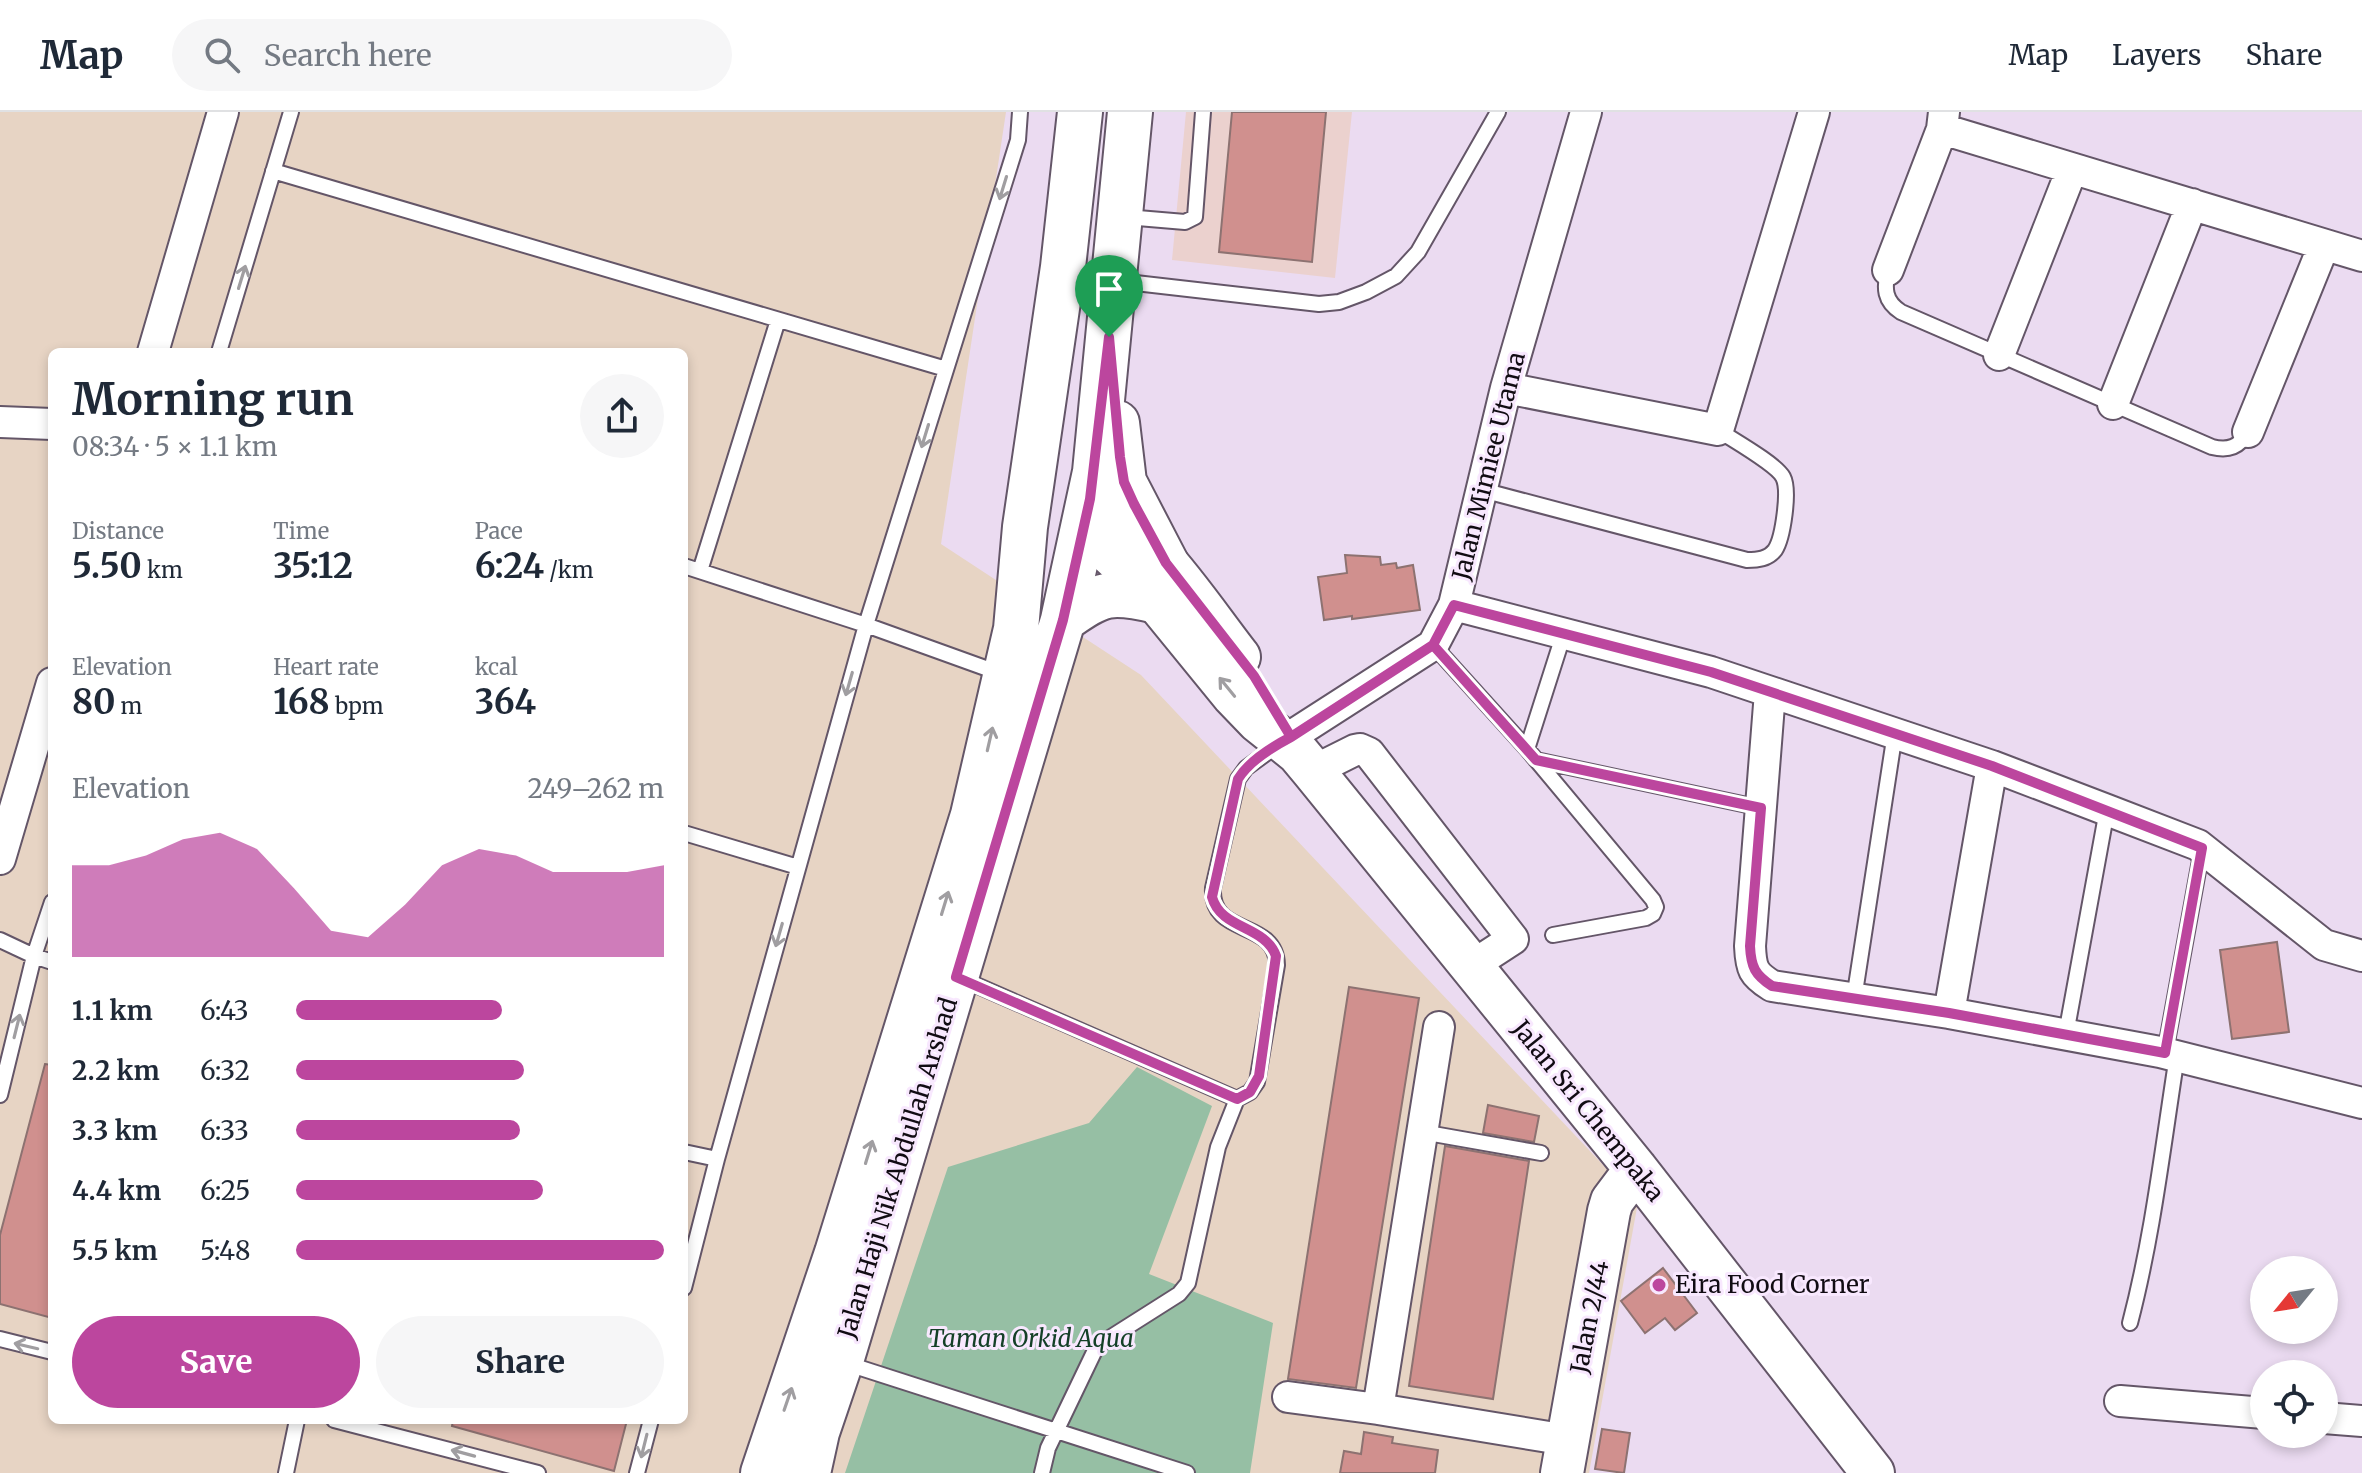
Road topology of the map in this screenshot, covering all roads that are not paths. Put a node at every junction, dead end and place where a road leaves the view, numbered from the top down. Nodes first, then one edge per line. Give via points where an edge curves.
1 (223, 112) edge
2 (291, 112) edge
3 (1020, 112) edge
4 (1080, 112) edge
5 (1130, 112) edge
6 (1203, 112) edge
7 (1498, 112) edge
8 (1586, 112) edge
9 (1814, 112) edge
10 (1943, 120) edge
11 (2072, 169) junction
12 (273, 171) junction
13 (2192, 204) junction
14 (1120, 216) junction
15 (2324, 245) junction
16 (2362, 256) edge
17 (1063, 267) junction
18 (1888, 270) joint
19 (1114, 281) junction
20 (778, 320) junction
21 (1109, 337) junction
22 (154, 348) edge
23 (220, 348) edge
24 (1999, 355) junction
25 (946, 369) junction
26 (1506, 388) junction
27 (2113, 404) junction
28 (0, 422) edge
29 (48, 424) edge
30 (1718, 430) junction
31 (2248, 432) joint
32 (1482, 490) junction
33 (1081, 512) junction
34 (688, 567) edge
35 (700, 571) junction
36 (1161, 582) junction
37 (1454, 605) junction
38 (1063, 620) junction
39 (866, 625) junction
40 (1016, 629) junction
41 (1564, 633) junction
42 (1433, 645) junction
43 (1005, 675) junction
44 (1770, 692) junction
45 (48, 694) edge
46 (1895, 733) junction
47 (1296, 751) junction
48 (1531, 754) junction
49 (1992, 766) junction
50 (1761, 808) junction
51 (6, 810) edge
52 (2107, 810) junction
53 (688, 834) edge
54 (2202, 848) junction
55 (0, 859) edge
56 (798, 867) junction
57 (48, 914) edge
58 (1553, 935) dead end
59 (0, 940) edge
60 (34, 956) junction
61 (2362, 956) edge
62 (48, 961) edge
63 (1470, 967) junction
64 (956, 977) junction
65 (1854, 999) junction
66 (1949, 1013) junction
67 (1439, 1027) dead end
68 (2066, 1034) junction
69 (2171, 1055) junction
70 (0, 1095) edge
71 (1237, 1099) junction
72 (2362, 1103) edge
73 (1422, 1132) junction
74 (688, 1153) edge
75 (1541, 1153) dead end
76 (717, 1159) junction
77 (1636, 1169) junction
78 (688, 1272) edge
79 (2130, 1323) dead end
80 (0, 1339) edge
81 (48, 1351) edge
82 (841, 1361) junction
83 (1288, 1397) dead end
84 (2120, 1401) dead end
85 (1378, 1409) junction
86 (2250, 1412) edge
87 (2338, 1419) edge
88 (2362, 1421) edge
89 (296, 1424) edge
90 (349, 1424) edge
91 (650, 1424) edge
92 (1055, 1432) junction
93 (1564, 1456) edge
94 (808, 1467) edge
95 (286, 1473) edge
96 (538, 1473) edge
97 (637, 1473) edge
98 (763, 1473) edge
99 (1042, 1473) edge
100 (1187, 1473) edge
101 (1873, 1473) edge

1 - 22 street
2 - 12 lane
3 -> 25 lane via 1018,140
4 - 17 main road, Jalan Haji Nik Abdullah Arshad
5 - 14 main road, Jalan Haji Nik Abdullah Arshad
6 - 14 lane via 1195,217 1185,222
7 - 19 lane via 1418,252 1396,276 1366,292 1319,304
8 - 26 street, Jalan Mimiee Utama
9 - 30 street
10 - 11 street
10 - 18 street
11 - 13 street
11 - 24 street
12 - 20 lane
23 -> 12 lane
13 - 15 street
13 - 27 street
14 - 19 main road, Jalan Haji Nik Abdullah Arshad
15 - 16 street
15 - 31 street
17 - 33 main road via 1059,463 1063,488
17 - 40 main road, Jalan Haji Nik Abdullah Arshad via 1025,527
18 - 24 lane via 1885,291 1893,307
19 - 21 main road, Jalan Haji Nik Abdullah Arshad
20 - 25 lane
20 - 35 lane
21 - 33 main road, Jalan Haji Nik Abdullah Arshad
21 - 36 main road via 1124,482
24 - 27 lane
25 -> 39 lane
26 - 30 street
26 - 32 street, Jalan Mimiee Utama
27 - 31 lane via 2222,450 2240,443
28 - 29 street
30 - 32 lane via 1785,480 1780,538 1768,556 1758,560
32 - 37 street, Jalan Mimiee Utama
33 - 36 main road, Jalan Sri Chempaka via 1108,508 1128,523
33 - 38 main road, Jalan Haji Nik Abdullah Arshad
33 - 40 main road via 1057,523
34 - 35 lane
35 - 39 lane
36 - 38 main road via 1089,601
36 - 47 main road, Jalan Sri Chempaka via 1233,695
37 - 41 street
37 - 42 street, Jalan Mimiee Utama
38 - 64 main road, Jalan Haji Nik Abdullah Arshad
39 - 43 lane
39 -> 56 lane
40 - 43 main road, Jalan Haji Nik Abdullah Arshad
41 - 44 street
41 - 48 lane
42 - 47 street, Jalan Mimiee Utama
42 - 48 lane
98 -> 43 main road, Jalan Haji Nik Abdullah Arshad via 968,831
44 - 46 street
44 - 50 street
45 - 51 street
46 - 49 street
46 - 65 lane
47 - 63 main road, Jalan Sri Chempaka
47 - 63 street via 1369,753 1513,939
47 - 71 lane via 1246,768 1238,779 1213,888 1220,913 1266,940 1276,956 1259,1076 1250,1092
48 - 50 lane
48 - 58 lane via 1656,907 1646,918
49 - 52 street
49 - 66 street
50 - 65 street via 1751,965 1772,986
51 - 55 street
52 - 54 street
52 - 68 lane
53 - 56 lane
54 - 61 street via 2324,945
54 - 69 lane
56 -> 76 lane
57 - 60 lane
59 - 60 lane
60 - 62 lane
70 -> 60 lane
63 - 77 main road, Jalan Sri Chempaka
64 - 71 lane
64 - 82 main road, Jalan Haji Nik Abdullah Arshad
65 - 66 street
66 - 68 street
67 - 73 street
68 - 69 street
69 - 72 street
69 - 79 lane via 2155,1207
71 - 92 lane via 1218,1147 1188,1283 1179,1294 1101,1342
73 - 75 lane
73 - 85 street
74 - 76 lane
76 - 78 lane
77 - 93 main road, Jalan 2/44 via 1609,1211
77 - 101 main road, Jalan Sri Chempaka
81 -> 80 lane
82 - 92 lane
82 - 94 main road, Jalan Haji Nik Abdullah Arshad
83 - 85 street
84 - 86 street
85 - 93 street
87 - 88 street
89 - 95 lane
96 -> 90 lane
91 -> 97 lane
92 - 99 lane
92 - 100 lane

